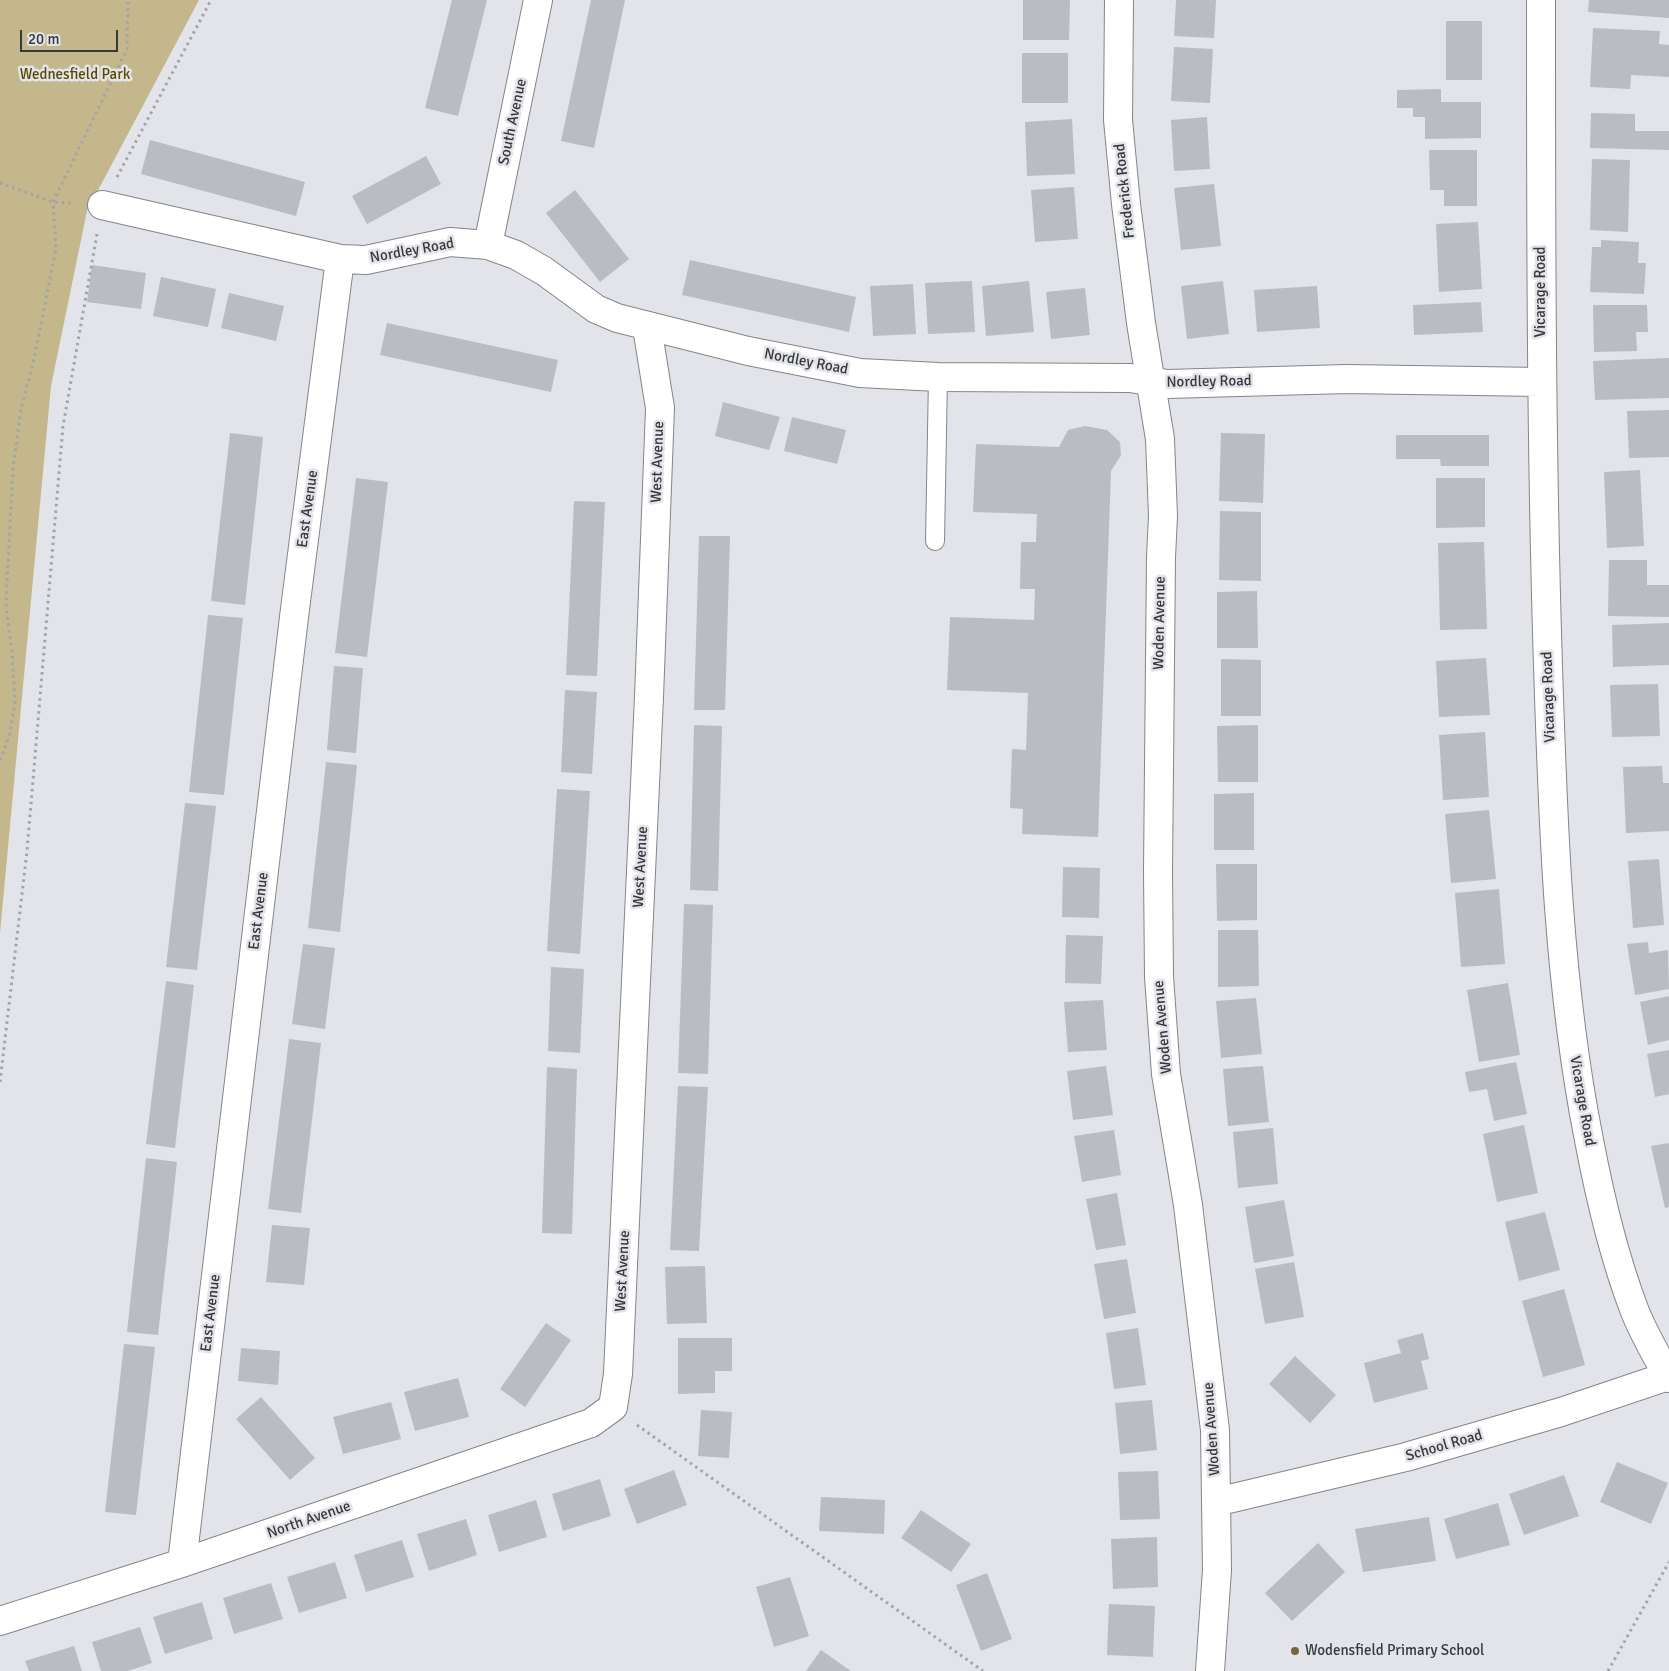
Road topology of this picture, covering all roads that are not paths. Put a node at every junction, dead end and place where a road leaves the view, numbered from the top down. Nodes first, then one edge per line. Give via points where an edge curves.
1 (538, 0) edge
2 (1119, 0) edge
3 (1541, 0) edge
4 (102, 205) road end
5 (488, 245) junction
6 (340, 259) junction
7 (647, 327) junction
8 (938, 378) junction
9 (1150, 382) junction
10 (1541, 382) junction
11 (935, 541) dead end
12 (1669, 1377) edge
13 (613, 1407) joint
14 (1216, 1502) junction
15 (182, 1563) junction
16 (0, 1622) edge
17 (1210, 1671) edge

1 - 5 street, South Avenue
2 - 9 street, Frederick Road via 1118,120
3 - 10 street, Vicarage Road
4 - 6 street, Nordley Road
5 - 6 street, Nordley Road via 450,242 366,260
5 - 7 street, Nordley Road via 516,255 544,271 596,309
6 - 15 street, East Avenue
7 - 8 street, Nordley Road via 860,373
7 - 13 street, West Avenue via 660,408 618,1374
8 - 9 street, Nordley Road via 1130,378
8 - 11 lane
9 - 10 street, Nordley Road via 1347,379
9 - 14 street, Woden Avenue via 1160,439 1162,516 1159,977 1166,1074 1188,1205 1215,1430
10 - 12 street, Vicarage Road via 1550,751 1568,1005 1580,1092 1612,1243 1635,1313
12 - 14 street, School Road via 1406,1457
13 - 15 street, North Avenue via 591,1424
14 - 17 street, Woden Avenue via 1217,1570
15 - 16 street, North Avenue

